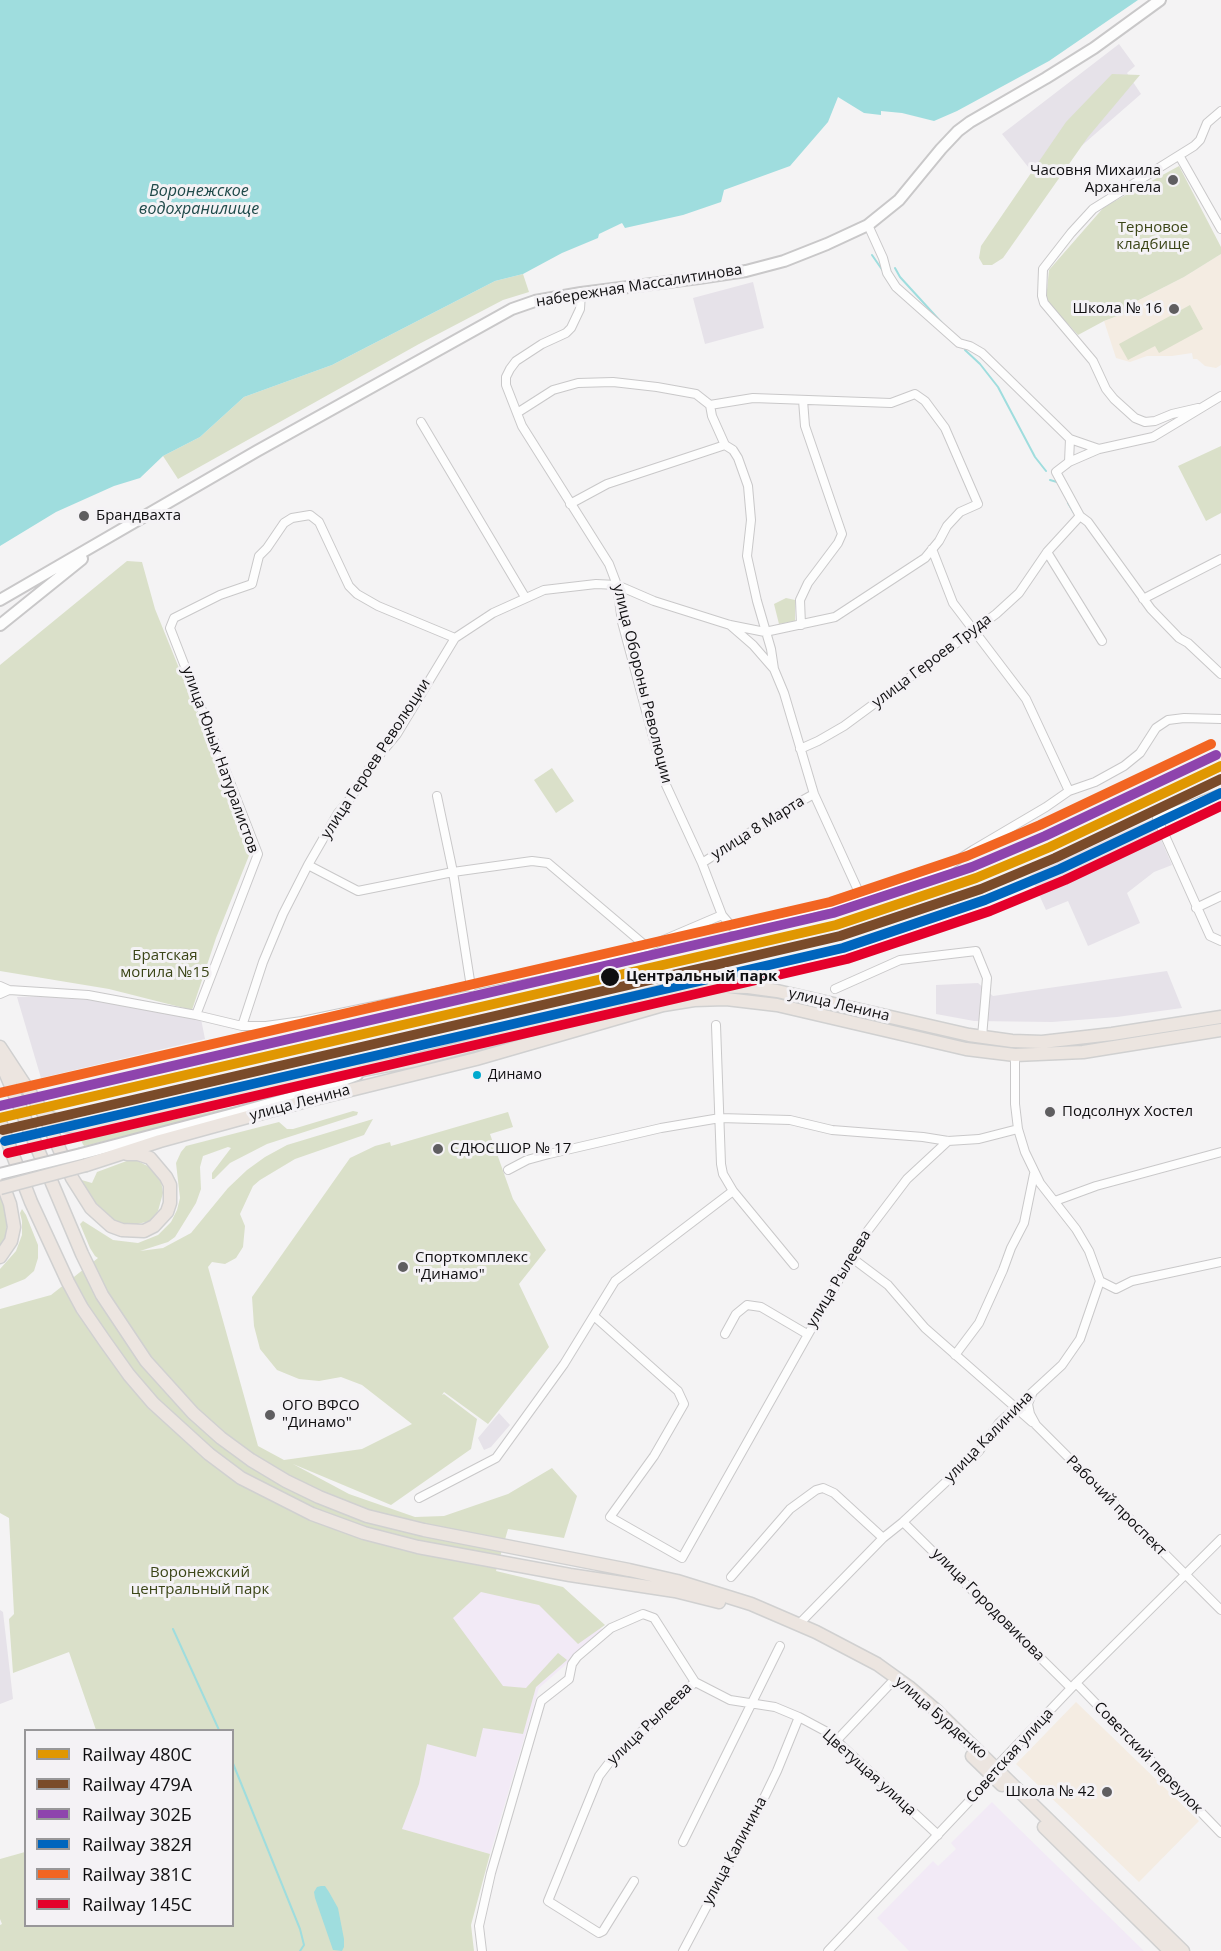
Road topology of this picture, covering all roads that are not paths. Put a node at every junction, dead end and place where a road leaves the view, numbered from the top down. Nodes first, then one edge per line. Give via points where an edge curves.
1 (1160, 0) edge
2 (1221, 111) edge
3 (1180, 156) junction
4 (868, 225) junction
5 (1221, 229) edge
6 (581, 293) junction
7 (1221, 396) edge
8 (803, 400) junction
9 (710, 405) junction
10 (1198, 408) junction
11 (518, 413) junction
12 (421, 422) dead end
13 (1070, 439) junction
14 (725, 445) junction
15 (1099, 449) junction
16 (1069, 462) junction
17 (570, 504) junction
18 (1080, 516) junction
19 (111, 537) junction
20 (932, 549) junction
21 (1047, 552) junction
22 (1221, 559) edge
23 (617, 585) junction
24 (525, 597) junction
25 (1143, 599) junction
26 (0, 600) edge
27 (0, 625) edge
28 (730, 625) junction
29 (801, 625) junction
30 (973, 629) junction
31 (765, 632) junction
32 (455, 638) junction
33 (1102, 641) dead end
34 (774, 669) junction
35 (1221, 674) edge
36 (1221, 718) edge
37 (800, 749) junction
38 (1069, 791) junction
39 (814, 794) junction
40 (1221, 794) edge
41 (437, 796) dead end
42 (702, 863) junction
43 (308, 865) junction
44 (453, 873) junction
45 (1221, 896) edge
46 (862, 900) junction
47 (1196, 908) junction
48 (722, 915) junction
49 (1221, 941) edge
50 (647, 947) junction
51 (0, 986) edge
52 (471, 987) junction
53 (835, 989) dead end
54 (9, 990) junction
55 (0, 994) edge
56 (196, 1015) junction
57 (1221, 1017) edge
58 (716, 1025) dead end
59 (242, 1026) junction
60 (1221, 1030) edge
61 (982, 1037) junction
62 (0, 1047) edge
63 (1016, 1055) junction
64 (0, 1060) edge
65 (418, 1066) junction
66 (377, 1068) junction
67 (44, 1114) junction
68 (720, 1118) junction
69 (0, 1122) edge
70 (1018, 1129) junction
71 (948, 1141) junction
72 (1221, 1152) edge
73 (117, 1155) junction
74 (83, 1160) junction
75 (508, 1170) dead end
76 (1034, 1174) junction
77 (0, 1175) edge
78 (0, 1188) edge
79 (734, 1191) junction
80 (1055, 1201) junction
81 (0, 1257) edge
82 (852, 1258) junction
83 (1221, 1262) edge
84 (794, 1265) dead end
85 (1100, 1281) junction
86 (594, 1316) junction
87 (724, 1334) dead end
88 (807, 1334) junction
89 (955, 1355) junction
90 (1032, 1393) junction
91 (1014, 1408) junction
92 (1036, 1425) junction
93 (419, 1498) dead end
94 (903, 1522) junction
95 (883, 1538) junction
96 (1221, 1539) edge
97 (1184, 1574) junction
98 (731, 1577) dead end
99 (1221, 1611) edge
100 (799, 1624) junction
101 (780, 1646) dead end
102 (695, 1682) junction
103 (890, 1684) junction
104 (1074, 1686) junction
105 (752, 1704) junction
106 (799, 1717) junction
107 (837, 1740) junction
108 (994, 1771) junction
109 (1221, 1833) edge
110 (938, 1835) junction
111 (683, 1842) dead end
112 (634, 1881) dead end
113 (482, 1951) edge
114 (683, 1951) edge
115 (828, 1951) edge
116 (1170, 1951) edge
117 (1183, 1951) edge

1 - 4 main road, набережная Массалитинова via 1094,48 958,131 899,200
2 - 3 street via 1207,123 1200,140
3 - 5 street
3 - 10 street via 1093,208 1043,269 1042,296 1093,361 1110,394 1135,418 1155,421
4 - 6 main road, набережная Массалитинова via 784,261 746,271
4 - 13 street via 896,287 959,343 982,353
6 - 11 street, улица Обороны Революции via 580,309 571,328 528,353 510,369 506,385
6 - 19 main road, набережная Массалитинова via 535,301 484,323
7 - 10 street
8 - 9 street via 753,398
8 - 20 street, улица Героев Революции via 891,403 915,394 925,401 945,428 978,504 960,512
8 - 29 street via 805,426 842,534 800,600
9 - 11 street via 696,394 657,387 578,383 553,390
9 - 14 street
10 - 15 street via 1152,437
11 - 17 street, улица Обороны Революции
12 - 24 street
13 - 15 street
13 - 16 street
14 - 17 street via 607,484
14 - 31 street via 738,458 748,486 751,520 747,556
15 - 16 street
16 - 18 street via 1056,472
17 - 23 street, улица Обороны Революции via 609,564
18 - 21 street, улица Героев Труда
18 - 25 street
19 - 26 main road, набережная Массалитинова
19 - 27 main road
20 - 29 street, улица Героев Революции via 925,558 835,617
20 - 30 street via 953,603
21 - 30 street, улица Героев Труда via 1019,593
21 - 33 street
22 - 25 street
23 - 24 street, улица Героев Революции via 544,590
23 - 28 street, улица Героев Революции
23 - 42 street, улица Обороны Революции via 622,622 666,785
24 - 32 street, улица Героев Революции via 493,612
25 - 35 street via 1179,638
28 - 31 street, улица Героев Революции
28 - 34 street
29 - 31 street, улица Героев Революции
30 - 37 street, улица Героев Труда via 844,726
30 - 38 street via 1026,699
31 - 34 street
32 - 43 street, улица Героев Революции via 397,734 338,813
32 - 56 street, улица Юных Натуралистов via 357,594 349,586 319,522 310,514 284,523 259,556 252,584 174,618 171,628 258,854
34 - 37 street
36 - 38 street via 1168,720 1156,728 1140,753 1124,766
37 - 39 street
38 - 46 street via 936,874
39 - 42 street, улица 8 Марта
39 - 46 street
40 - 47 street via 1157,818
41 - 44 street
42 - 48 street, улица Обороны Революции
43 - 44 street via 358,891
43 - 59 street, улица Героев Революции via 262,962
44 - 50 street via 532,861 548,863
44 - 52 street
45 - 47 street
46 - 48 street via 823,906 745,928 732,927
47 - 49 street via 1209,936
48 - 50 street
50 - 52 street
51 - 54 street
52 - 59 street via 302,1021
53 - 61 street via 900,960 976,951 987,978
54 - 55 street
54 - 56 street via 88,995
56 - 59 street
57 - 61 main road, улица Ленина via 1042,1042
58 - 68 street
60 - 63 main road, улица Ленина via 1083,1052
61 - 65 main road, улица Ленина via 777,991 692,986 592,1009
62 - 67 main road
63 - 65 main road, улица Ленина via 966,1049 777,1005 726,999 663,1005 476,1059
63 - 70 street
64 - 100 main road, улица Бурденко via 102,1295 146,1361 193,1413 251,1460 319,1497 367,1516 648,1574 751,1604
65 - 66 main road, улица Ленина
65 - 73 main road, улица Ленина
66 - 67 main road via 85,1127 65,1126
66 - 74 main road, улица Ленина
67 - 73 main road via 72,1178 91,1208 111,1226 144,1231 167,1212 170,1185 150,1158
68 - 71 street via 790,1120 832,1130
68 - 75 street via 549,1154
68 - 79 street via 721,1164
69 - 103 main road, улица Бурденко via 31,1202 82,1308 153,1403 241,1478 312,1514 364,1533 418,1547 675,1591 749,1611 813,1638
70 - 71 street via 979,1139
70 - 76 street
71 - 82 street, улица Рылеева via 907,1179
72 - 80 street
73 - 74 main road, улица Ленина
74 - 77 main road, bridge
74 - 78 main road, bridge
76 - 80 street
76 - 89 street via 1024,1223 1004,1270 979,1323
77 - 81 main road via 14,1227 11,1241
79 - 84 street
79 - 86 street via 622,1273
80 - 85 street via 1089,1251
82 - 88 street, улица Рылеева
82 - 89 street via 888,1285 925,1328
83 - 85 street via 1132,1281 1116,1289
85 - 90 street, улица Калинина via 1076,1346
86 - 88 street, улица Рылеева via 678,1391 684,1404 654,1456 610,1516 682,1557
86 - 93 street via 496,1458
87 - 88 street via 736,1314 747,1305 761,1307
89 - 91 street
90 - 91 street, улица Калинина
90 - 92 street via 1028,1404
91 - 92 street, Рабочий проспект
91 - 94 street, улица Калинина via 979,1451
92 - 97 street, Рабочий проспект
94 - 95 street, улица Калинина
94 - 104 street, улица Городовикова
95 - 98 street via 834,1493 823,1488 790,1509
95 - 100 street, улица Калинина
96 - 97 street, Советская улица
97 - 99 street, Рабочий проспект
97 - 104 street, Советская улица
100 - 108 main road, улица Бурденко via 877,1664 909,1687
101 - 105 street
102 - 105 street, Цветущая улица via 730,1700
102 - 112 street, улица Рылеева via 612,1759 599,1776 548,1901 599,1934
102 - 113 street, улица Рылеева via 654,1618 643,1614 612,1628 577,1657 569,1679 541,1701 491,1873 479,1926
103 - 107 street
103 - 108 main road, улица Бурденко
104 - 108 street, Советская улица
104 - 109 street, Советский переулок
105 - 106 street, Цветущая улица via 775,1707
105 - 111 street
106 - 107 street, Цветущая улица
106 - 114 street, улица Калинина via 763,1800
107 - 110 street, Цветущая улица
108 - 110 street, Советская улица
108 - 116 main road, улица Бурденко
108 - 117 main road, улица Бурденко
110 - 115 street, Советская улица

